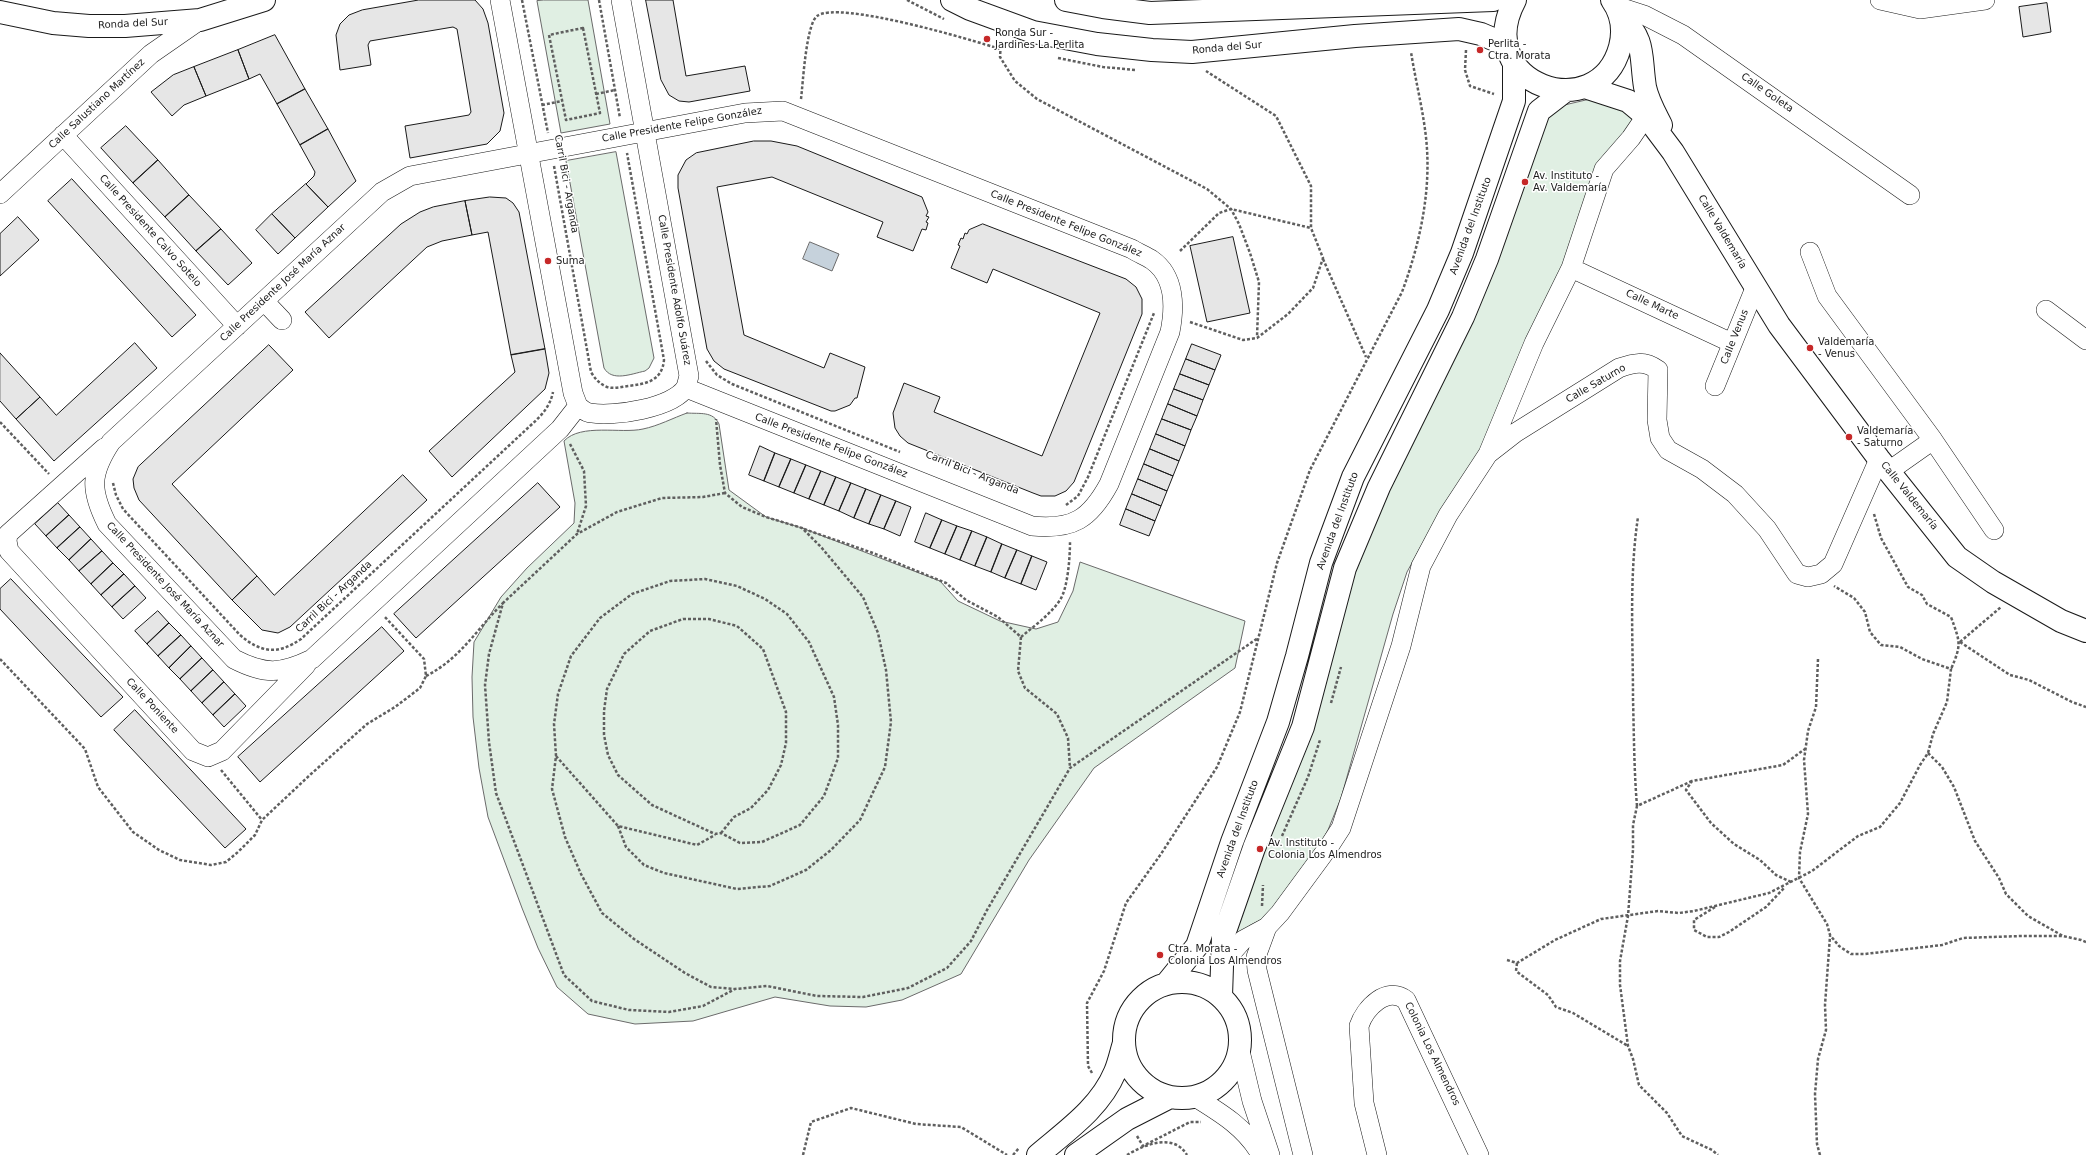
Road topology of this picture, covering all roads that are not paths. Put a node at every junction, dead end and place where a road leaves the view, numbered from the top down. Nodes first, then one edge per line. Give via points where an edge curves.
1 (264, 0) edge
2 (500, 0) edge
3 (621, 0) edge
4 (952, 0) edge
5 (1066, 0) edge
6 (1305, 0) edge
7 (1493, 0) edge
8 (1515, 0) edge
9 (1880, 0) edge
10 (1985, 0) edge
11 (1458, 1) edge
12 (1962, 2) edge
13 (1351, 6) junction
14 (1616, 7) edge
15 (0, 12) edge
16 (200, 20) junction
17 (1510, 54) junction
18 (1575, 89) junction
19 (1648, 110) junction
20 (645, 130) junction
21 (64, 135) junction
22 (1631, 138) junction
23 (1669, 146) junction
24 (528, 154) junction
25 (0, 194) edge
26 (1910, 195) dead end
27 (1810, 252) dead end
28 (1571, 268) junction
29 (1755, 288) junction
30 (264, 301) junction
31 (2046, 310) dead end
32 (282, 320) dead end
33 (237, 326) junction
34 (2086, 340) edge
35 (1732, 343) junction
36 (1714, 386) dead end
37 (686, 388) junction
38 (578, 406) junction
39 (1933, 440) junction
40 (111, 442) junction
41 (1488, 454) junction
42 (1884, 465) junction
43 (1994, 530) dead end
44 (3, 541) edge
45 (2086, 631) edge
46 (312, 659) junction
47 (1267, 927) junction
48 (1222, 964) junction
49 (1167, 983) junction
50 (1221, 996) junction
51 (1124, 1043) junction
52 (1240, 1050) junction
53 (1195, 1097) junction
54 (1170, 1098) junction
55 (1038, 1155) edge
56 (1076, 1155) edge
57 (1261, 1155) edge
58 (1270, 1155) edge
59 (1303, 1155) edge
60 (1378, 1155) edge
61 (1479, 1155) edge

1 - 16 main road, Ronda del Sur
2 - 24 street
3 - 20 street, Calle Presidente Adolfo Suárez
4 - 17 main road, Ronda del Sur via 1033,32 1097,44 1152,50 1192,52 1459,29 1481,34
5 - 13 main road via 1150,13
6 - 13 street
7 - 11 main road
8 - 17 main road, Avenida del Instituto via 1508,14 1505,31
9 - 12 street via 1920,9
10 - 12 street
11 - 13 main road
14 - 18 main road via 1623,37 1617,56 1605,74
14 - 19 main road, Calle Valdemaría via 1633,28 1641,45
14 - 26 street, Calle Goleta via 1644,15 1683,35
15 - 16 main road, Ronda del Sur via 53,23 88,26
16 - 21 street, Calle Salustiano Martínez via 151,54
17 - 18 main road, Calle Valdemaría via 1526,77 1545,88
17 - 49 main road, Avenida del Instituto via 1514,101 1462,254 1438,310 1354,477 1321,562 1298,656 1278,722 1232,842 1197,946
18 - 19 main road, Calle Valdemaría via 1628,101
18 - 48 main road via 1539,112 1487,259 1466,310 1378,486 1345,568 1303,727 1254,848 1222,937
19 - 22 street
19 - 23 main road, Calle Valdemaría
20 - 24 street, Calle Presidente Felipe González
20 - 37 street, Calle Presidente Adolfo Suárez via 686,356 689,376
20 - 37 street, Calle Presidente Felipe González via 765,110 783,111 1132,249 1153,260 1173,293 1174,314 1170,332 1109,484 1098,504 1086,516 1069,524 1051,528 1032,526
21 - 25 street, Calle Salustiano Martínez
21 - 33 street, Calle Presidente Calvo Sotelo
22 - 23 street
22 - 28 street via 1604,169
23 - 29 main road, Calle Valdemaría
24 - 30 street, Calle Presidente José María Aznar via 410,176 382,192
24 - 38 street via 570,376
27 - 39 street via 1827,296
28 - 35 street, Calle Marte
28 - 41 street via 1534,342
29 - 35 street, Calle Venus
29 - 42 main road, Calle Valdemaría via 1779,325
30 - 32 street
30 - 33 street, Calle Presidente José María Aznar
31 - 34 street
33 - 40 street, Calle Presidente José María Aznar
35 - 36 street, Calle Venus
37 - 38 street via 663,404 637,410 603,414 589,413
38 - 46 street, Calle Presidente José María Aznar via 560,429
39 - 42 street
39 - 43 street
40 - 44 street, Calle Poniente via 16,525
40 - 46 street, Calle Presidente José María Aznar via 100,458 94,481 96,503 107,524 234,659 250,667 272,671 292,669
41 - 42 street, Calle Saturno via 1515,433 1619,368 1635,362 1649,364 1658,370 1657,420 1660,438 1668,450 1702,469 1735,494 1767,529 1797,574 1808,577 1821,574 1833,564 1866,490
41 - 47 street via 1452,509 1421,566 1401,646 1341,828 1280,913
42 - 45 main road, Calle Valdemaría via 1958,557 1993,582 2061,621
44 - 46 street, Calle Poniente via 9,551 193,751 208,757 222,751
47 - 48 street via 1243,940
47 - 59 street via 1256,958 1257,970
48 - 50 main road
49 - 50 main road via 1195,983
49 - 51 main road via 1152,990 1137,1002 1128,1019
50 - 52 main road via 1234,1012 1240,1030
51 - 54 main road via 1127,1061 1140,1080 1155,1092
51 - 55 main road via 1115,1072 1104,1091 1086,1114
52 - 53 main road via 1232,1072 1216,1088
52 - 58 street via 1252,1101
53 - 54 main road
53 - 57 street via 1228,1117 1256,1146
54 - 56 main road via 1127,1119
60 - 61 street, Colonia Los Almendros via 1364,1104 1359,1026 1362,1018 1377,1000 1389,994 1399,994 1406,1000 1430,1047

